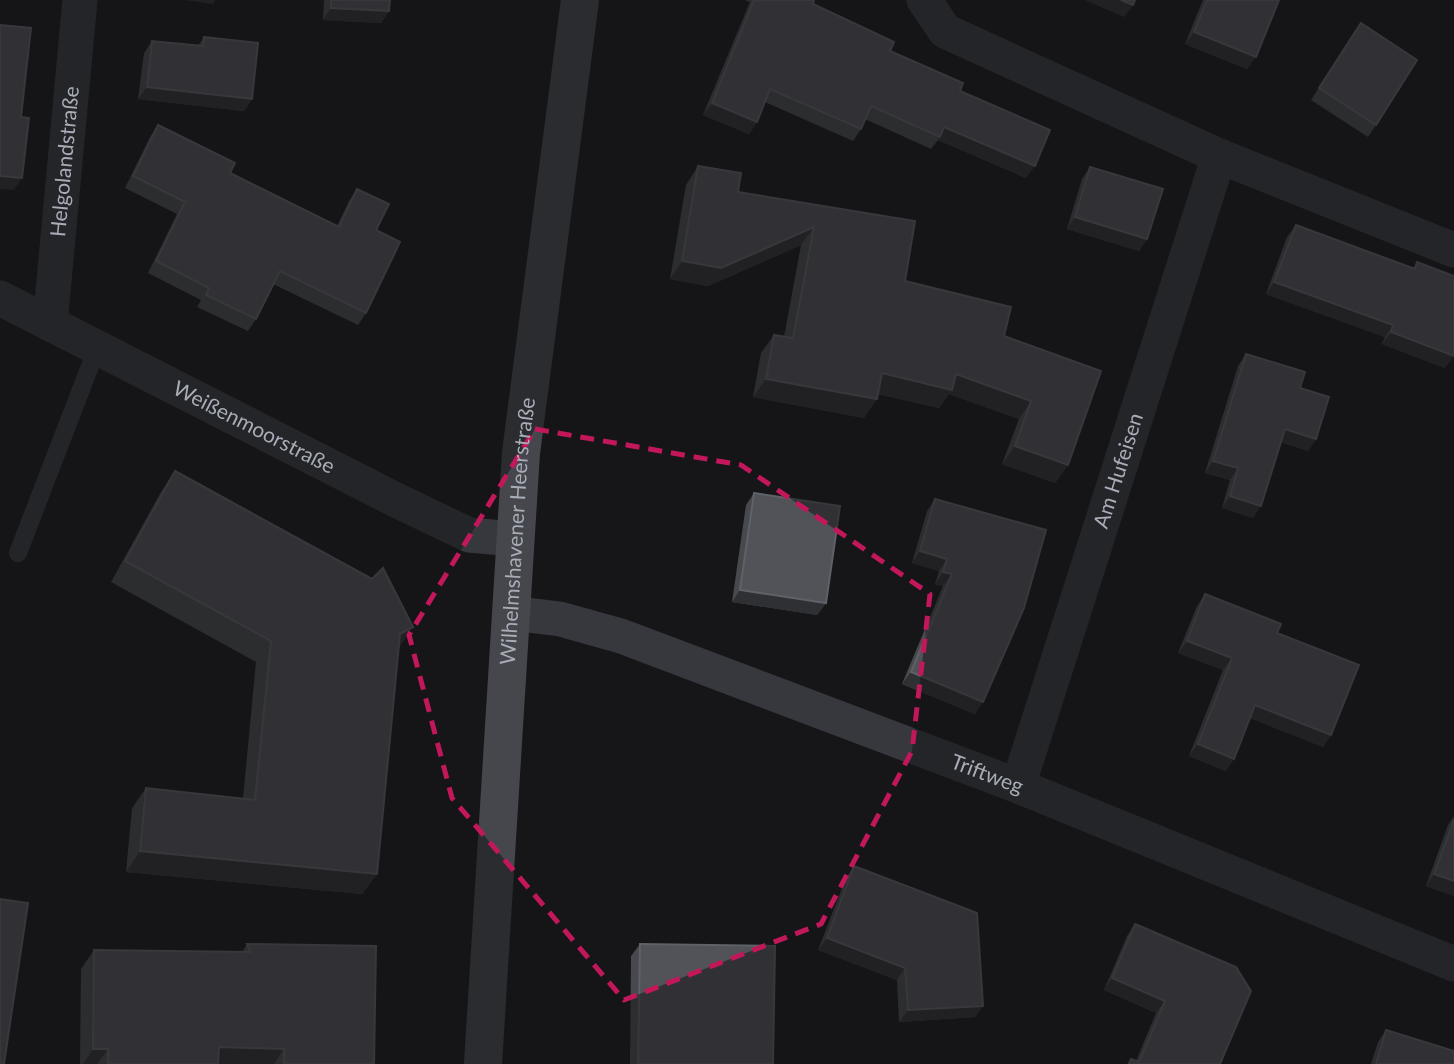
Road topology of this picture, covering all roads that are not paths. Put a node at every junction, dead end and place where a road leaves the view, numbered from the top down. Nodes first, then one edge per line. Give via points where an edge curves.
1 (80, 0) edge
2 (580, 0) edge
3 (924, 0) edge
4 (1219, 156) junction
5 (1454, 250) edge
6 (0, 298) edge
7 (50, 324) junction
8 (97, 348) junction
9 (514, 539) junction
10 (18, 554) dead end
11 (510, 613) junction
12 (1018, 786) junction
13 (1454, 964) edge
14 (483, 1064) edge

1 - 7 street, Helgolandstraße
2 - 9 street, Wilhelmshavener Heerstraße
3 - 4 street via 945,31
4 - 5 street
4 - 12 street, Am Hufeisen
6 - 7 street, Weißenmoorstraße
7 - 8 street, Weißenmoorstraße
8 - 9 street, Weißenmoorstraße via 470,535
8 - 10 lane
9 - 11 street, Wilhelmshavener Heerstraße
11 - 12 street, Triftweg via 560,619 621,636
11 - 14 street, Wilhelmshavener Heerstraße
12 - 13 street, Triftweg

